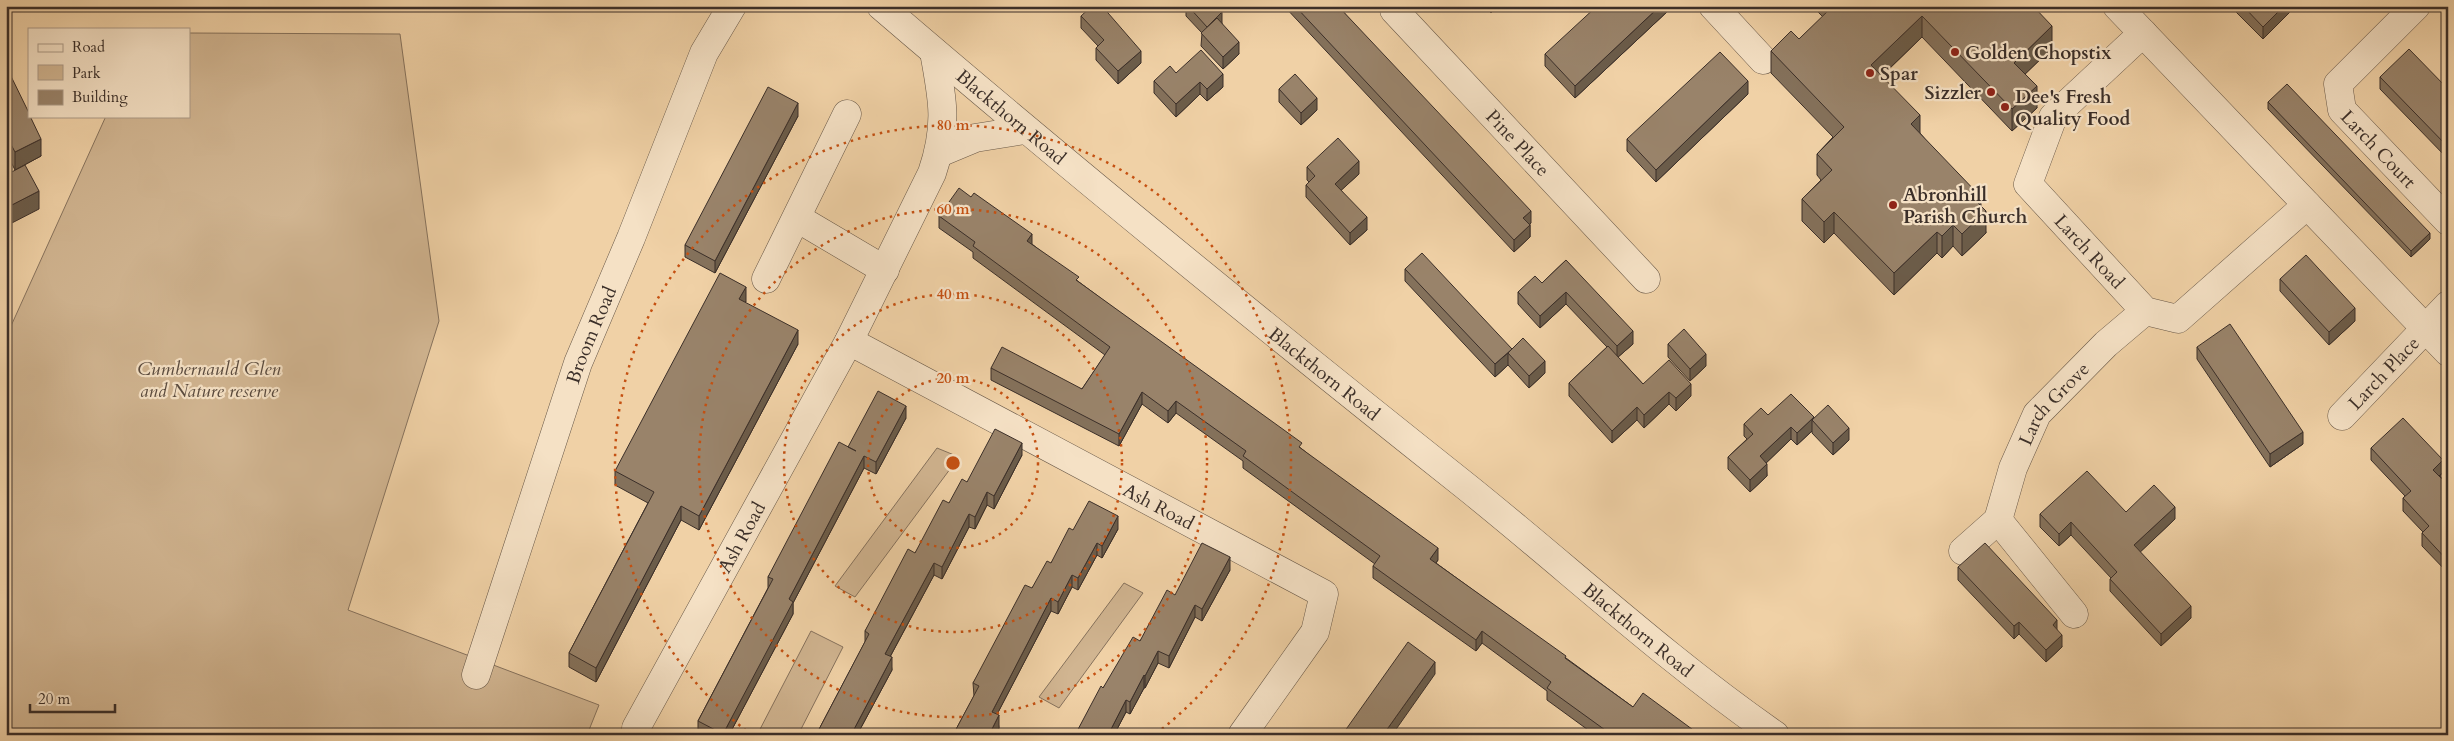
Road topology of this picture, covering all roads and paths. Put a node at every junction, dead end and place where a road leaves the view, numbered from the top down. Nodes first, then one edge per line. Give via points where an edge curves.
1 (732, 6) edge
2 (880, 6) edge
3 (1399, 6) edge
4 (1713, 6) edge
5 (2117, 6) edge
6 (2416, 6) edge
7 (2143, 33) junction
8 (934, 52) junction
9 (1763, 60) dead end
10 (847, 114) dead end
11 (1025, 130) junction
12 (939, 153) junction
13 (2307, 205) junction
14 (797, 218) junction
15 (2448, 221) edge
16 (885, 270) junction
17 (766, 279) dead end
18 (1646, 279) dead end
19 (2448, 305) edge
20 (2145, 311) junction
21 (2426, 330) junction
22 (849, 341) junction
23 (2448, 352) edge
24 (2342, 416) dead end
25 (1998, 520) junction
26 (1963, 551) dead end
27 (2074, 614) dead end
28 (476, 675) dead end
29 (636, 735) edge
30 (1242, 735) edge
31 (1775, 735) edge

1 - 28 street, Broom Road via 704,53 578,363
2 - 8 street, Blackthorn Road
3 - 18 street, Pine Place via 1394,10
4 - 9 street
5 - 7 street
6 - 15 street, Larch Court via 2338,84 2342,110
7 - 13 street
7 - 20 street, Larch Road via 2053,117 2028,184
8 - 11 street, Blackthorn Road
8 - 12 street, Ash Road via 944,125
10 - 14 street
11 - 12 street via 975,138
11 - 31 street, Blackthorn Road via 1470,490 1610,608
12 - 16 street, Ash Road
13 - 20 street via 2178,319
13 - 21 street
14 - 16 street
14 - 17 street
16 - 22 street, Ash Road
19 - 21 street
20 - 25 street, Larch Grove via 2106,344 2036,414
21 - 23 street
21 - 24 street, Larch Place
22 - 29 street, Ash Road via 636,728
22 - 30 street, Ash Road via 1324,594 1315,632
25 - 26 street
25 - 27 street

